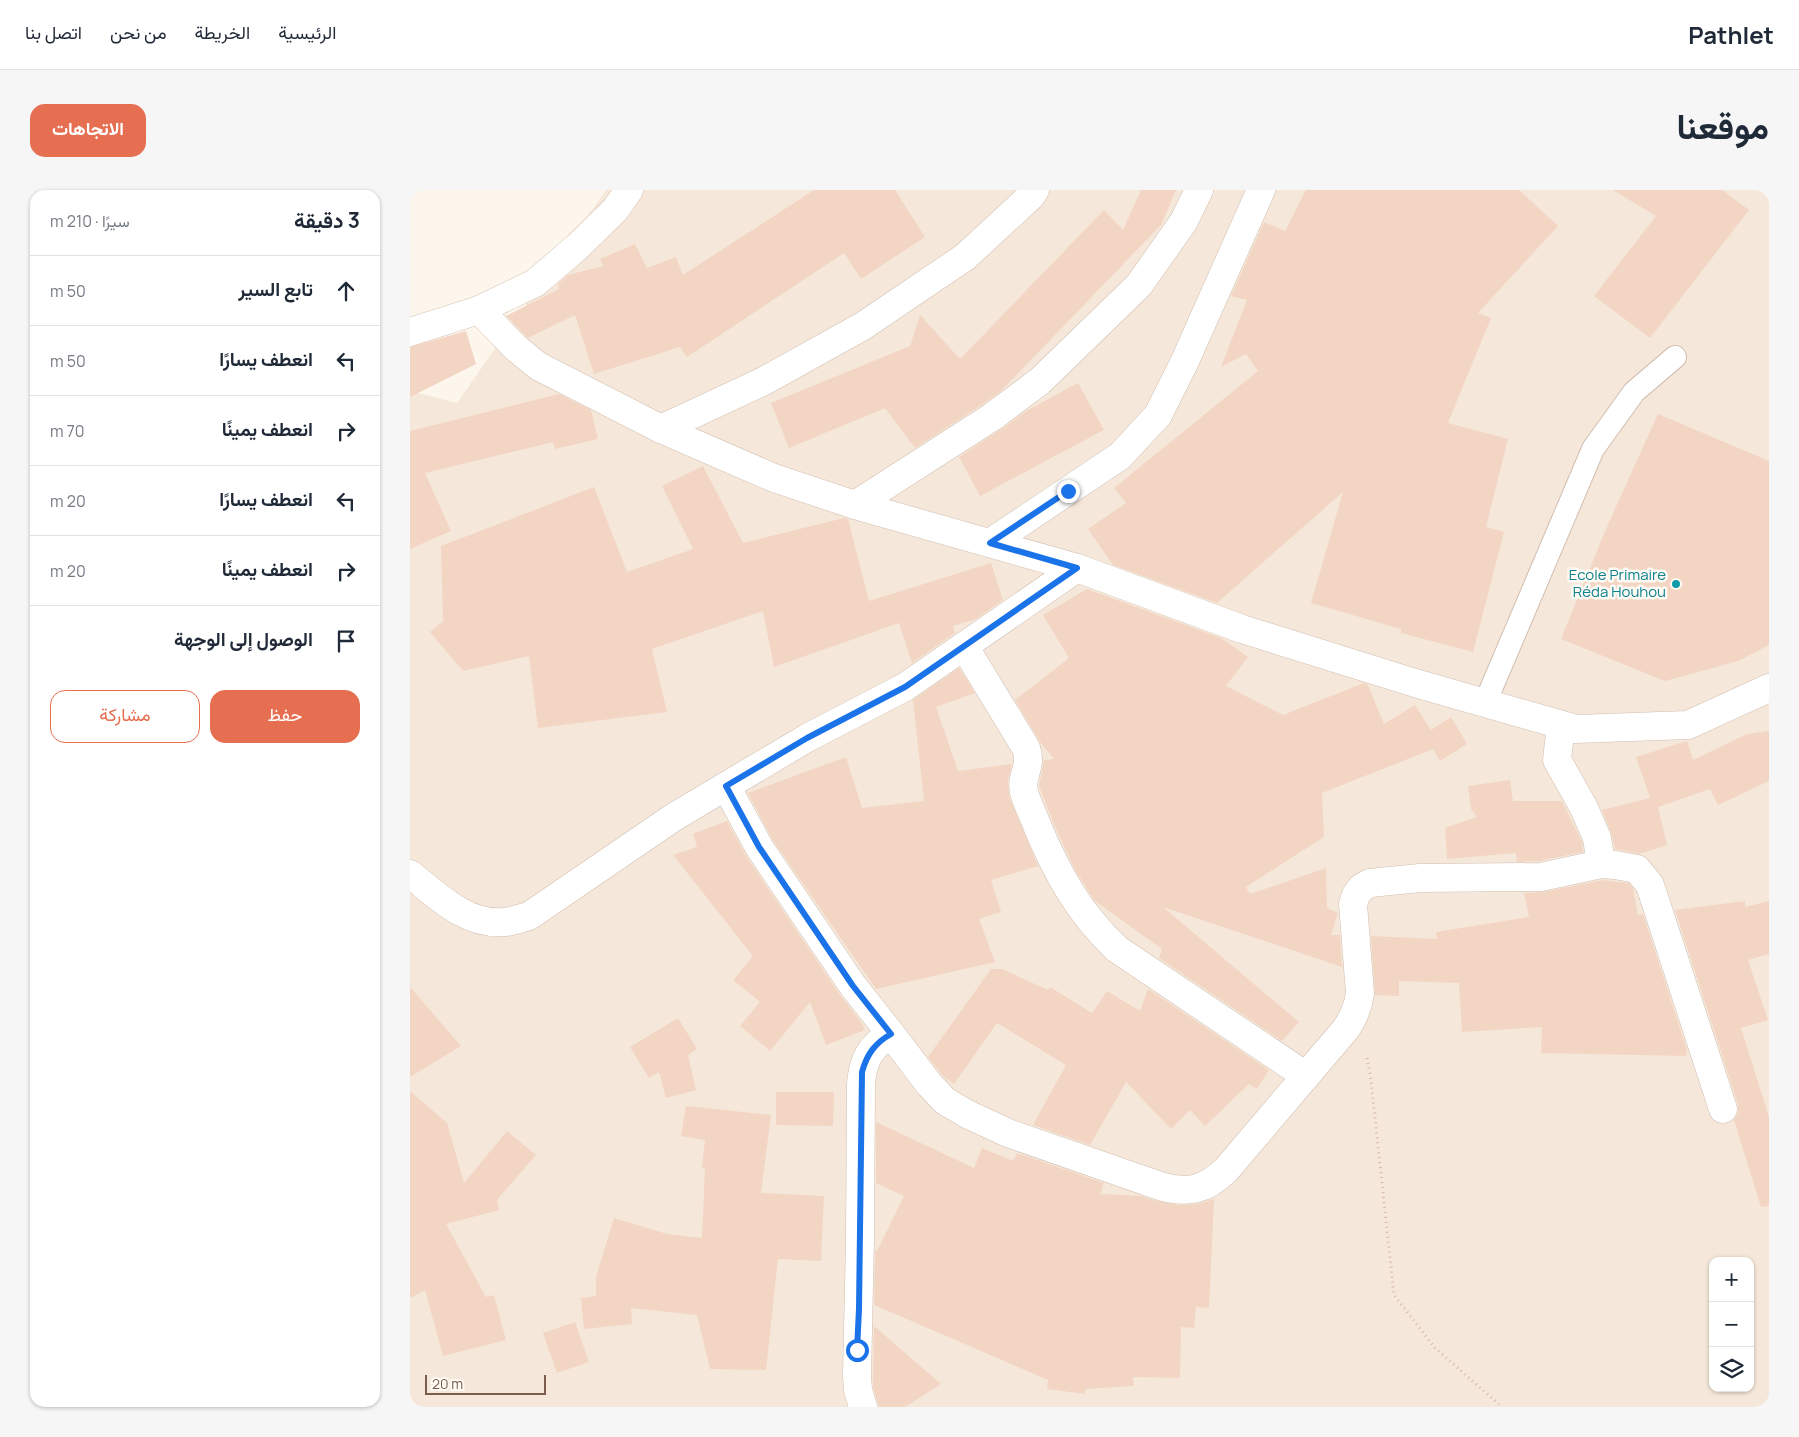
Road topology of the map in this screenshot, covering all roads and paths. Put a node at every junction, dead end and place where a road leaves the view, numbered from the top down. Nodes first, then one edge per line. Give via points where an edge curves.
1 (629, 190) edge
2 (1035, 190) edge
3 (1199, 190) edge
4 (1261, 190) edge
5 (479, 310) junction
6 (410, 332) edge
7 (1675, 357) dead end
8 (661, 429) junction
9 (855, 505) junction
10 (990, 543) junction
11 (1077, 568) junction
12 (964, 646) junction
13 (1769, 688) edge
14 (1485, 703) junction
15 (1561, 725) junction
16 (726, 786) junction
17 (1600, 864) junction
18 (410, 874) edge
19 (1358, 1006) junction
20 (891, 1034) junction
21 (1306, 1076) junction
22 (1723, 1109) dead end
23 (863, 1407) edge
24 (1502, 1407) edge

1 - 5 street via 615,210 584,241 535,283
2 - 8 street via 965,257 863,326 764,381
3 - 9 street via 1184,221 1139,285 1040,381 992,417
4 - 10 street via 1158,416 1120,456
5 - 6 street
5 - 8 street via 538,366
7 - 14 lane via 1634,392 1593,449
8 - 9 street via 774,478
9 - 10 street
10 - 11 street
11 - 12 street
11 - 14 street via 1242,629
12 - 16 street via 905,687 807,738
12 - 21 street via 1026,748 1030,757 1023,782 1027,800 1063,882 1099,932 1117,948
13 - 15 street via 1688,725 1576,729
14 - 15 street
15 - 17 street via 1557,760 1597,838
16 - 18 street via 628,847 529,916 507,922 484,922 463,914
16 - 20 street via 759,847 853,986
17 - 19 street via 1541,877 1420,878 1370,883 1361,888 1353,904 1360,979
17 - 22 street via 1637,870 1650,885
19 - 21 street via 1345,1030
19 - 24 path via 1371,1080 1394,1295 1435,1348
20 - 21 street via 928,1084 967,1114 1008,1133 1174,1190 1196,1189 1215,1180
20 - 23 street via 880,1040 865,1060 861,1084 857,1376

